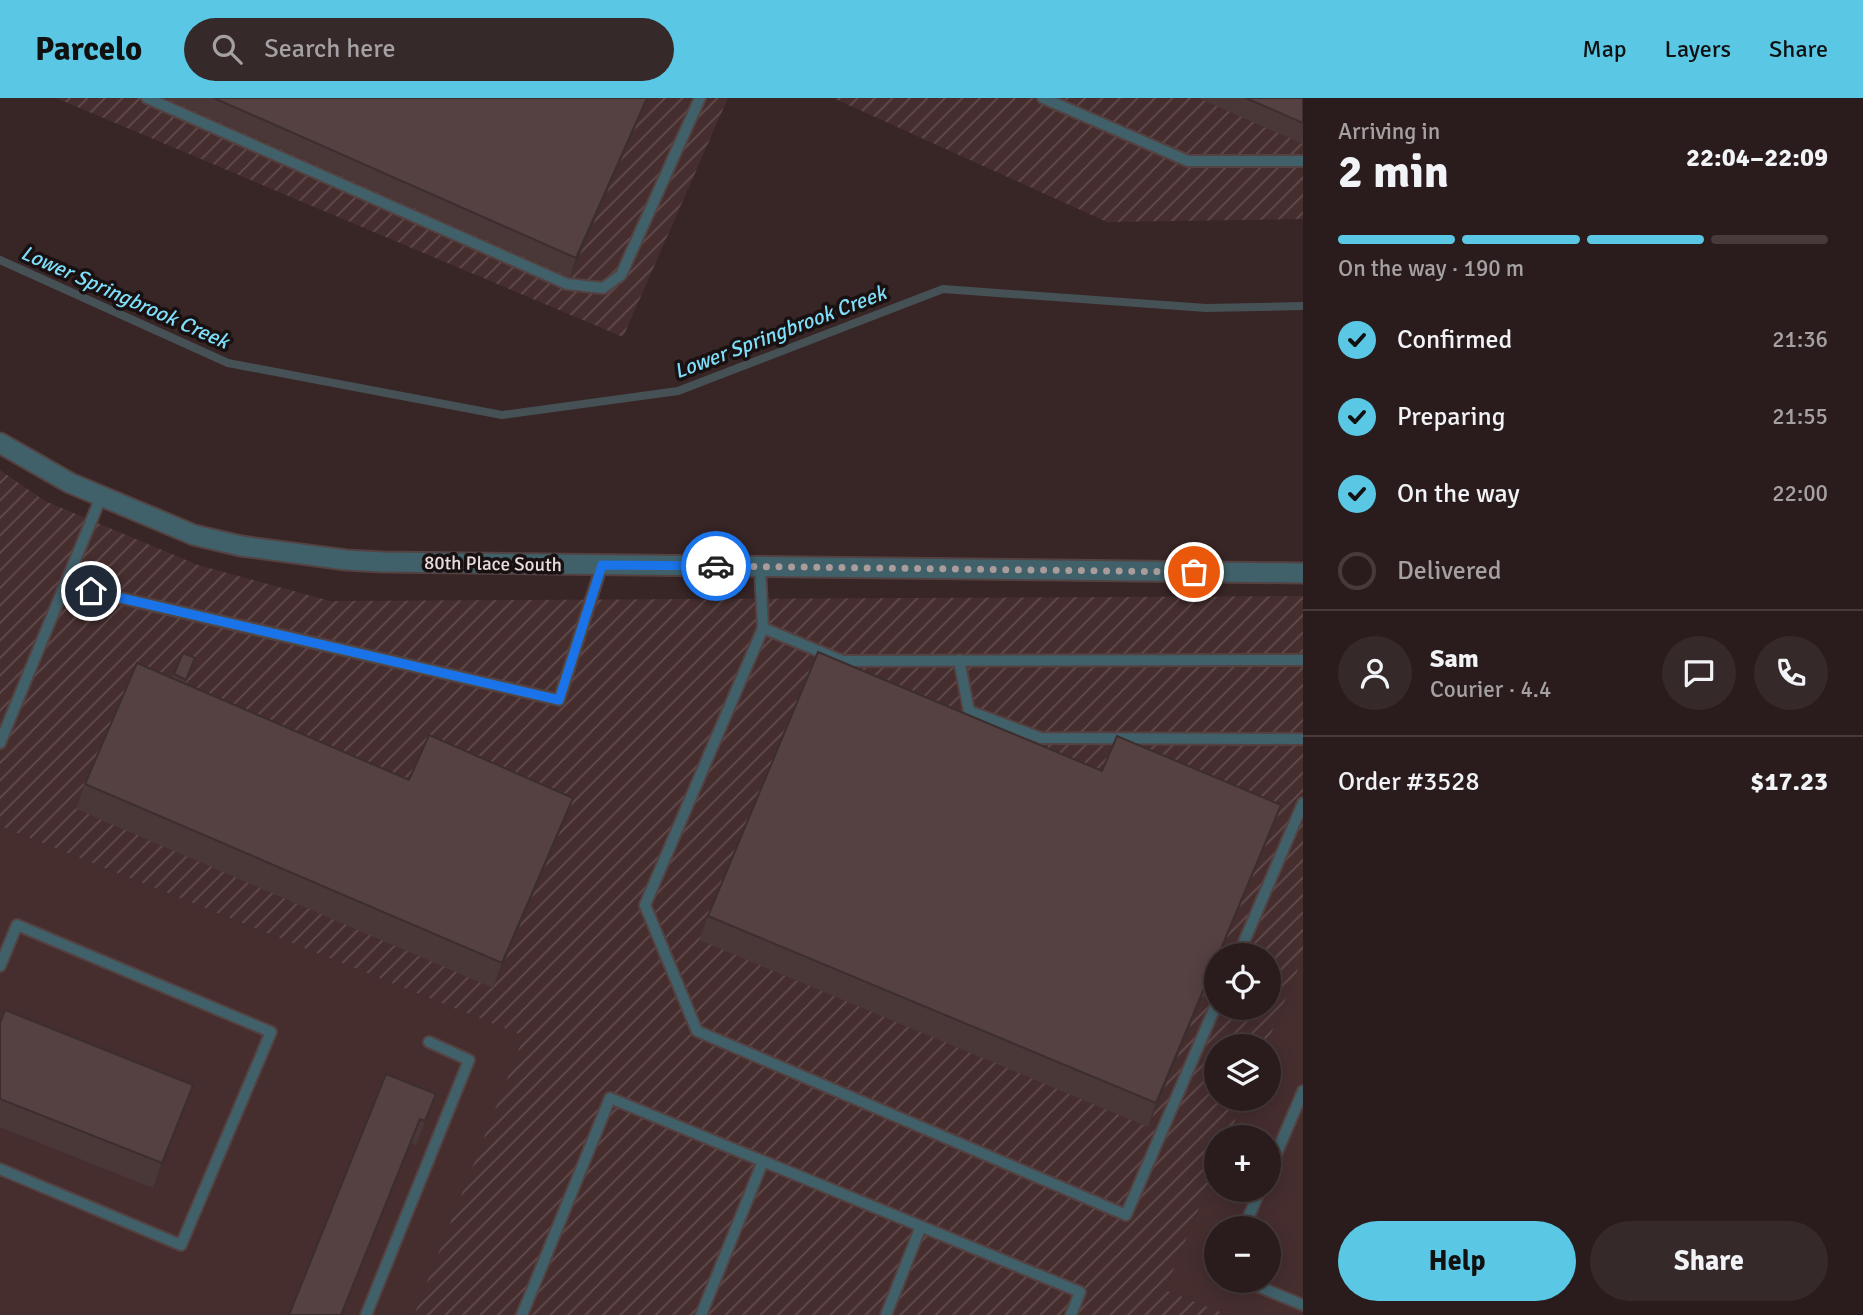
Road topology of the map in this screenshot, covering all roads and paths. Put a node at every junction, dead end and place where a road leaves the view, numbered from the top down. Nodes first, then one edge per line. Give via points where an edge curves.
1 (147, 98) edge
2 (699, 98) edge
3 (1043, 98) edge
4 (1303, 160) edge
5 (0, 443) edge
6 (101, 497) junction
7 (602, 565) junction
8 (760, 567) junction
9 (1303, 573) edge
10 (65, 585) junction
11 (762, 628) junction
12 (959, 660) junction
13 (1303, 660) edge
14 (1303, 739) edge
15 (0, 743) edge
16 (1303, 803) edge
17 (1244, 943) edge
18 (0, 966) edge
19 (1210, 1020) edge
20 (429, 1042) dead end
21 (1303, 1091) edge
22 (1281, 1143) edge
23 (762, 1161) junction
24 (0, 1169) edge
25 (921, 1226) junction
26 (1274, 1293) edge
27 (1303, 1305) edge
28 (366, 1315) edge
29 (522, 1315) edge
30 (701, 1315) edge
31 (886, 1315) edge
32 (1071, 1315) edge

1 - 2 lane via 567,284 603,288 621,275
3 - 4 lane via 1188,161
5 - 6 street, 80th Place South
6 - 7 street, 80th Place South via 194,535 253,548 383,562
6 - 10 lane
7 - 8 street, 80th Place South
7 - 10 lane via 559,700
8 - 9 street, 80th Place South
8 - 11 lane
10 - 15 lane
11 - 12 lane via 844,661
11 - 19 lane via 645,905 697,1031 1126,1215
12 - 13 lane
12 - 14 lane via 969,711 1041,738
16 - 17 lane
18 - 24 lane via 18,925 271,1032 181,1245
20 - 28 lane via 469,1060
21 - 22 lane
23 - 25 lane
23 - 29 lane via 610,1098
23 - 30 lane
25 - 31 lane
25 - 32 lane via 1080,1292
26 - 27 lane

